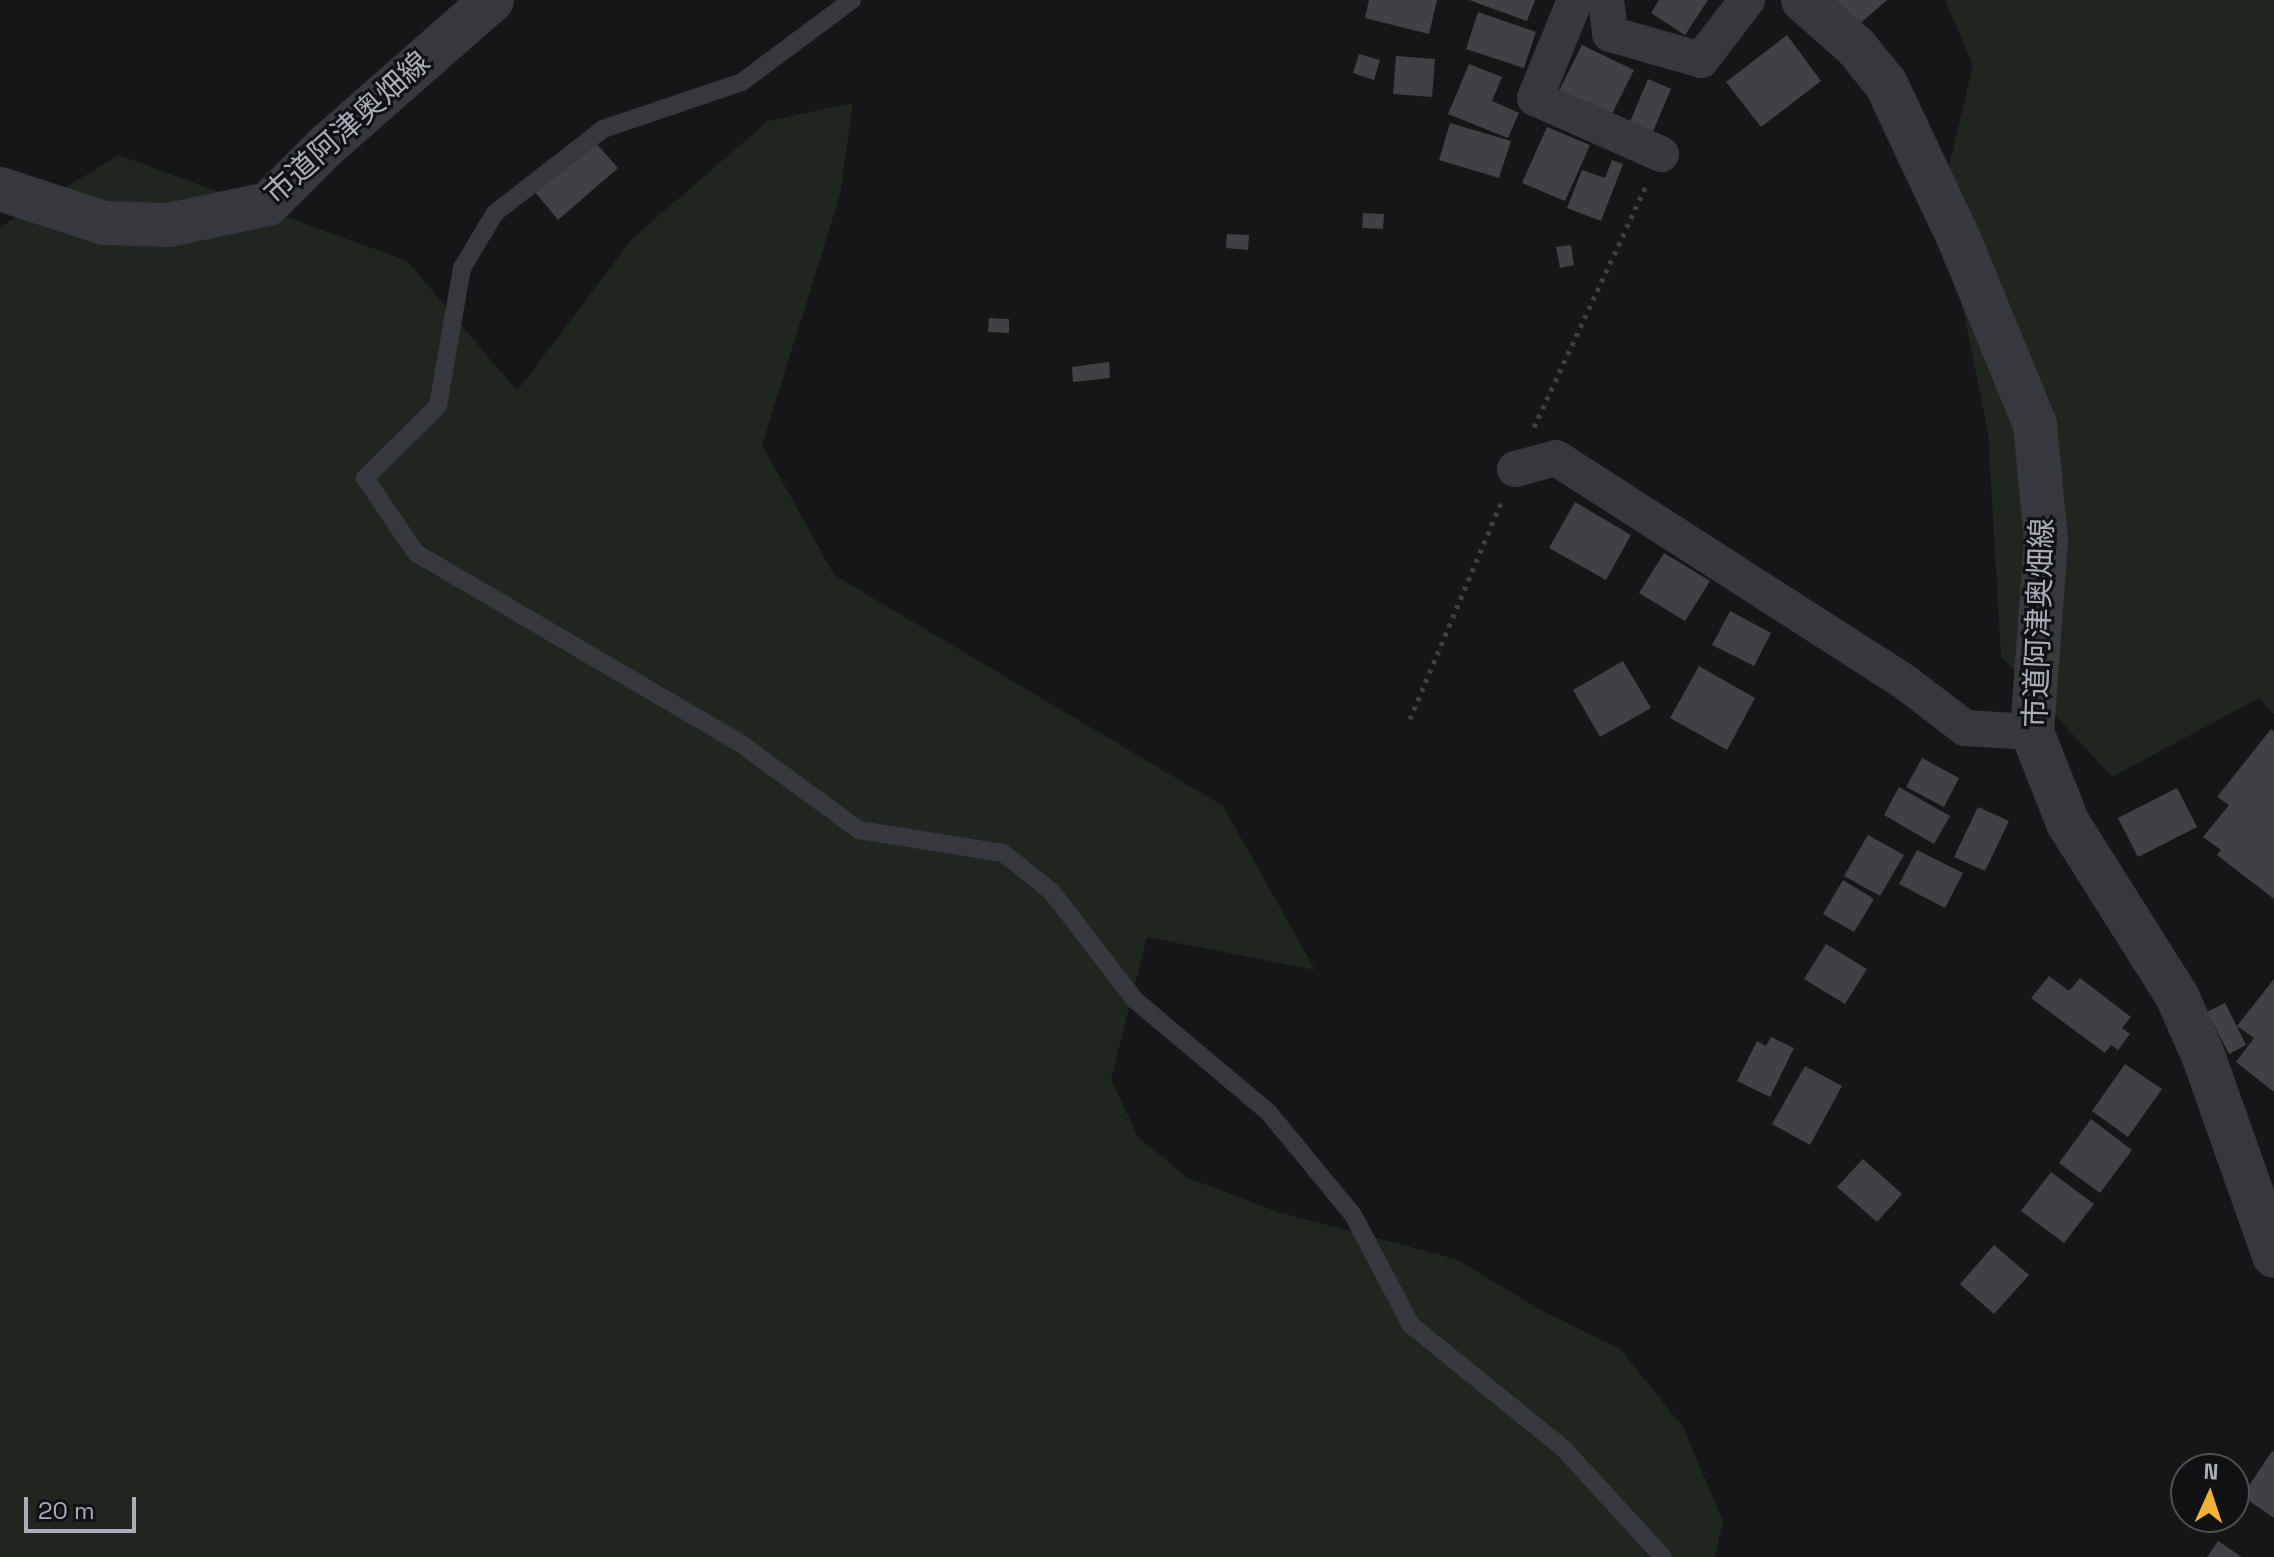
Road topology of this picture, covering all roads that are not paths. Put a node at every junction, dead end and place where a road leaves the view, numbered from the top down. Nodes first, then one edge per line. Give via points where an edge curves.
1 (492, 0) edge
2 (852, 0) edge
3 (1575, 0) edge
4 (1606, 0) edge
5 (1747, 0) edge
6 (1803, 0) edge
7 (1661, 154) dead end
8 (0, 189) edge
9 (1515, 469) dead end
10 (2032, 732) junction
11 (2274, 1256) edge
12 (1663, 1557) edge

1 - 8 street, 市道阿津奥畑線 via 268,204 169,225 104,223
2 - 12 lane via 742,82 603,129 495,213 462,268 438,406 365,478 416,553 740,743 859,830 1003,853 1051,891 1135,1000 1269,1113 1353,1215 1411,1325 1563,1448
3 - 7 street via 1535,98
4 - 5 street via 1610,34 1701,60
6 - 10 street, 市道阿津奥畑線 via 1856,47 1886,84 1959,239 2035,424 2046,541
9 - 10 street via 1556,458 1906,683 1965,728
10 - 11 street, 市道阿津奥畑線 via 2068,823 2177,996

